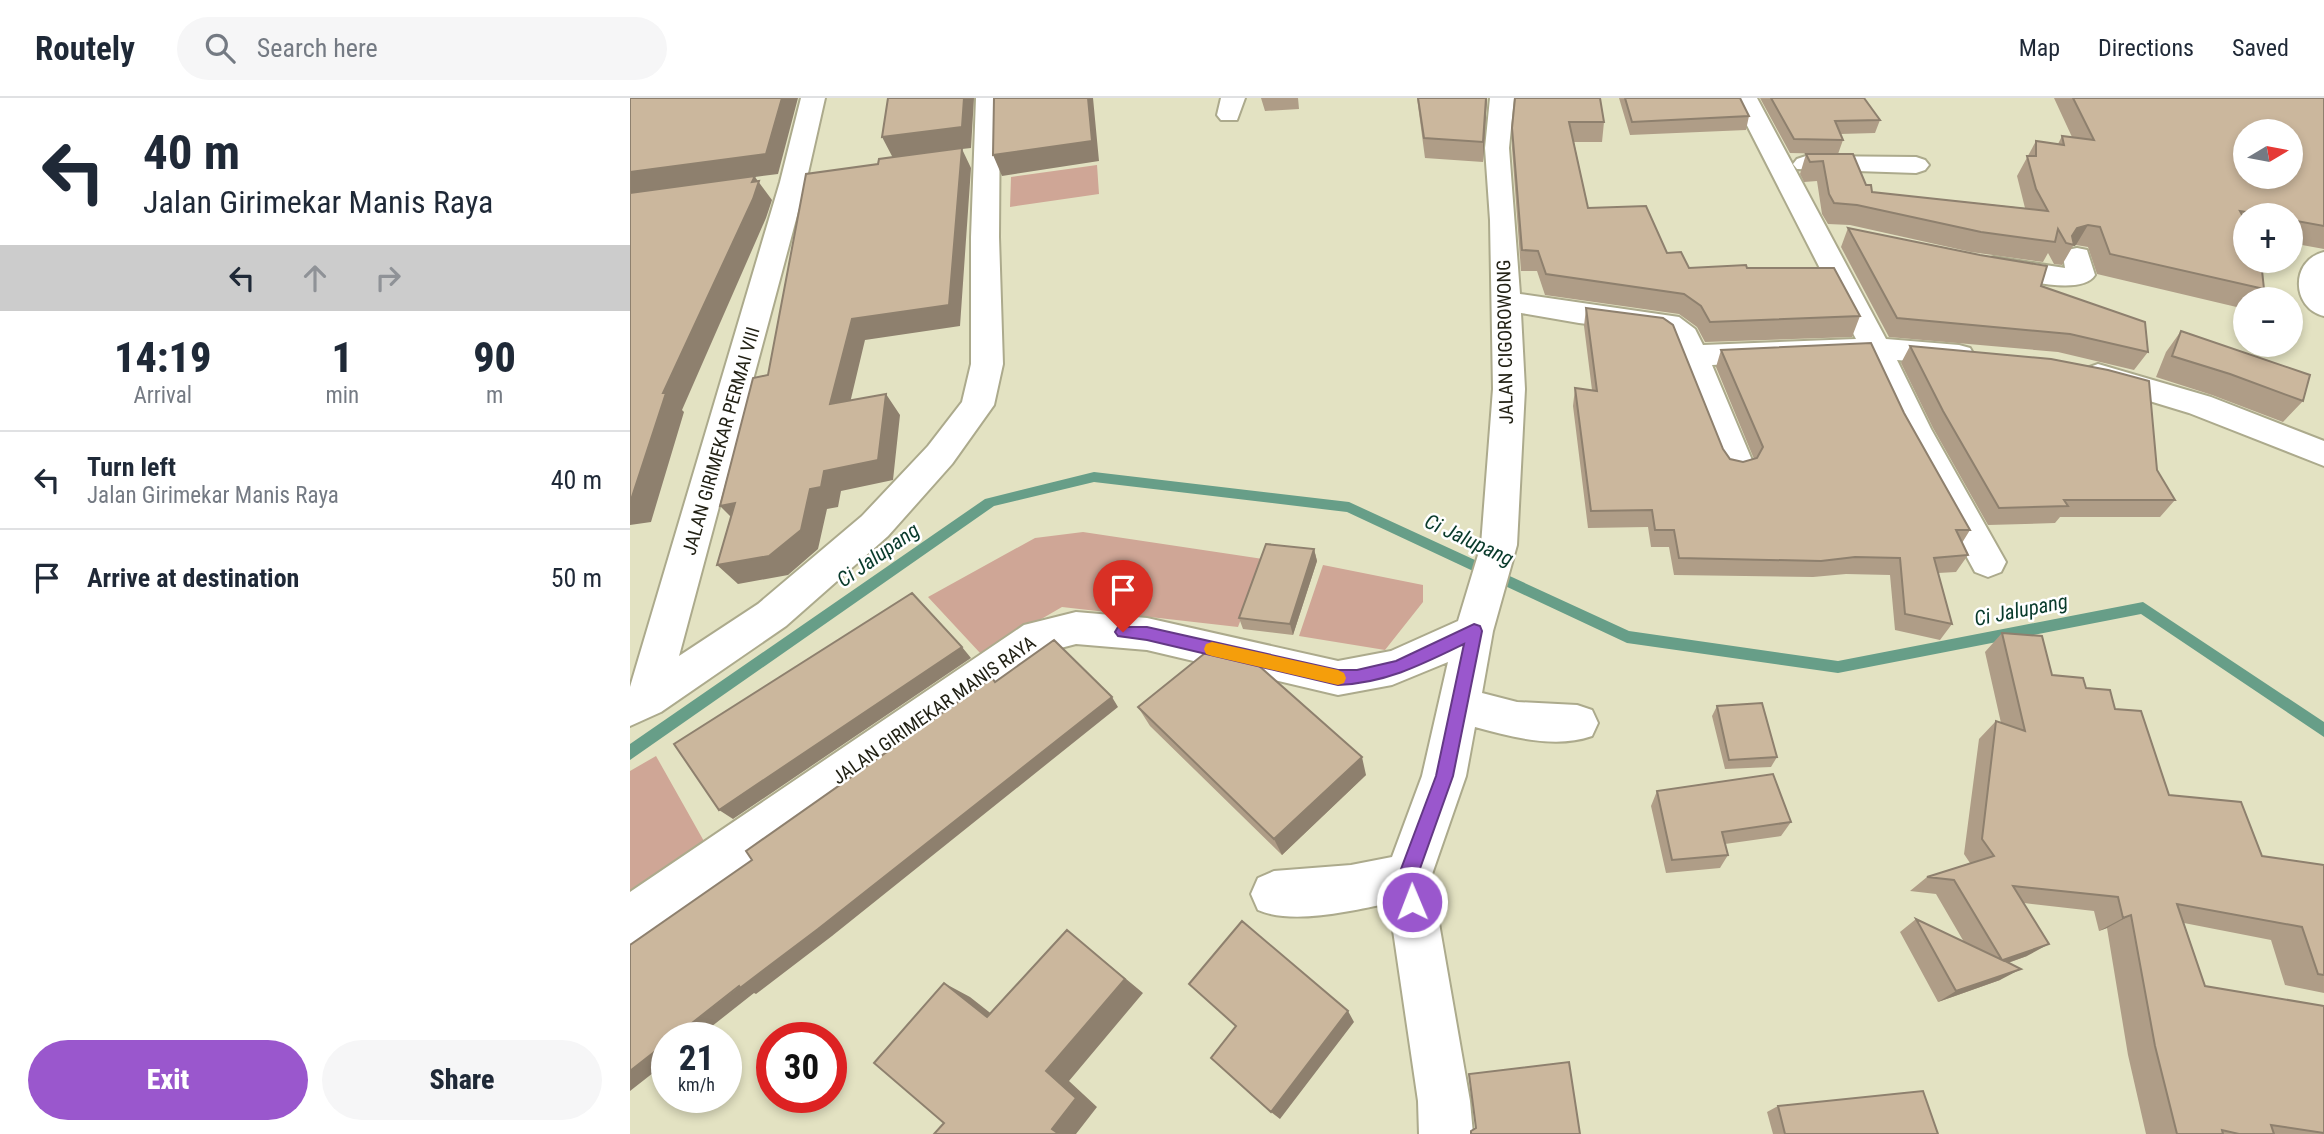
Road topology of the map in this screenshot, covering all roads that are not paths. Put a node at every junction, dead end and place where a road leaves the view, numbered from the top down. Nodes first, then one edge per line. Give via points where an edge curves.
1 (813, 98) edge
2 (988, 98) edge
3 (1502, 98) edge
4 (1745, 98) edge
5 (1779, 163) junction
6 (1916, 165) dead end
7 (1817, 233) junction
8 (1849, 236) edge
9 (2077, 256) dead end
10 (2324, 260) edge
11 (1971, 263) edge
12 (1507, 301) junction
13 (2324, 307) edge
14 (1876, 348) junction
15 (1693, 356) junction
16 (1987, 357) edge
17 (2070, 368) edge
18 (2324, 454) edge
19 (1737, 465) edge
20 (1988, 562) dead end
21 (1476, 629) junction
22 (639, 704) edge
23 (1460, 705) junction
24 (1577, 723) dead end
25 (1408, 877) junction
26 (1274, 894) dead end
27 (630, 920) edge
28 (1446, 1134) edge

1 - 22 street, JALAN GIRIMEKAR PERMAI VIII via 793,182
2 - 22 street via 972,157 987,364 978,405 940,455 874,526 772,615
3 - 12 street, JALAN CIGOROWONG via 1497,148
4 - 5 street
5 - 6 street
5 - 7 street
7 - 8 street
7 - 14 street
9 - 11 street via 2081,275 2072,278
10 - 13 street via 2318,264 2311,290
12 - 15 street via 1668,324 1684,336
12 - 21 street, JALAN CIGOROWONG via 1509,389 1499,545
14 - 15 street
14 - 16 street
14 - 20 street via 1914,429
15 - 19 street
17 - 18 street via 2200,405
21 - 23 street, JALAN CIGOROWONG
21 - 27 street, JALAN GIRIMEKAR MANIS RAYA via 1398,668 1338,678 1147,634 1076,628 1038,636
23 - 24 street via 1517,720
23 - 25 street, JALAN CIGOROWONG via 1444,776
25 - 26 street via 1351,888
25 - 28 street, JALAN CIGOROWONG

